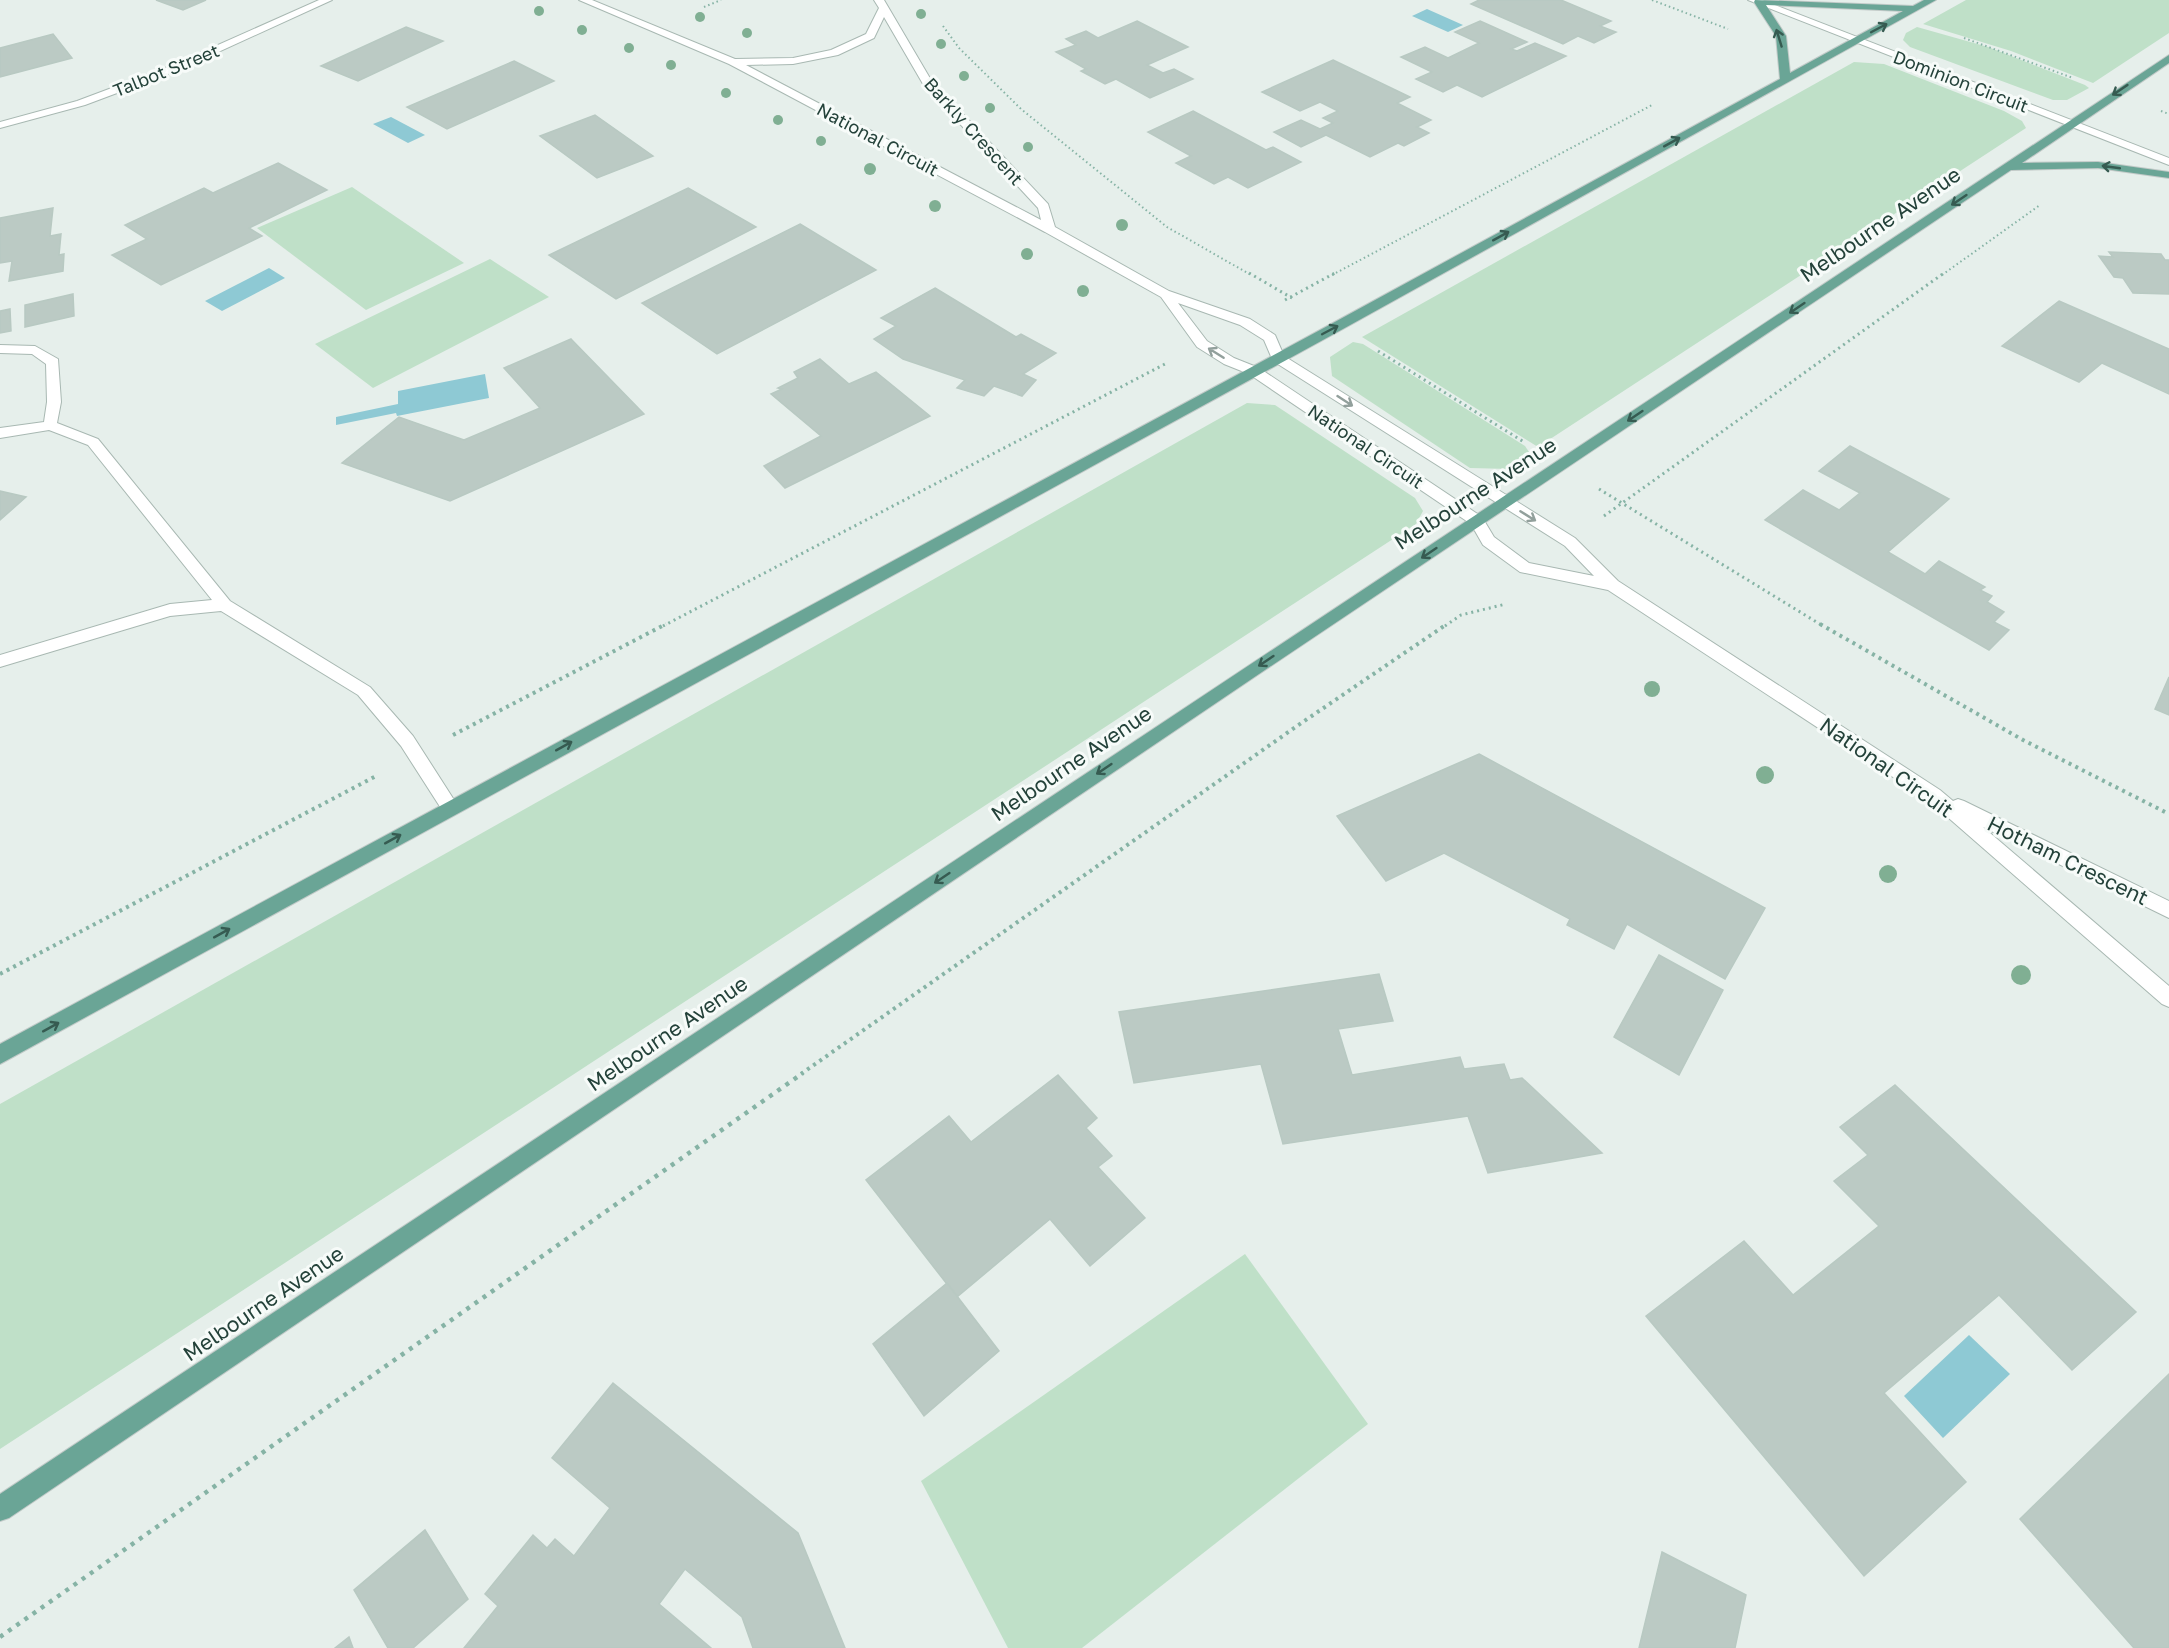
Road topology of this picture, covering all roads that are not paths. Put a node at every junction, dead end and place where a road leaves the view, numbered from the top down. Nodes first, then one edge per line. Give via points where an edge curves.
1 (327, 0) edge
2 (584, 0) edge
3 (1931, 0) edge
4 (1756, 1) edge
5 (881, 4) edge
6 (1915, 9) junction
7 (1857, 40) junction
8 (2169, 58) edge
9 (733, 62) junction
10 (1785, 80) junction
11 (2073, 124) junction
12 (0, 125) edge
13 (2169, 162) edge
14 (2010, 166) junction
15 (2169, 175) edge
16 (1049, 229) junction
17 (1165, 294) junction
18 (0, 349) edge
19 (1278, 358) junction
20 (1254, 371) junction
21 (50, 425) junction
22 (0, 433) edge
23 (1507, 503) junction
24 (1477, 521) junction
25 (1612, 585) junction
26 (224, 606) junction
27 (0, 661) edge
28 (1934, 795) junction
29 (450, 808) junction
30 (2169, 909) edge
31 (2169, 998) edge
32 (0, 1055) edge
33 (0, 1509) edge

1 - 12 street, Talbot Street via 177,67 81,103
2 - 9 street, National Circuit
3 - 6 main road
4 - 6 main road
4 - 7 street, Dominion Circuit
10 -> 4 main road via 1781,36
5 - 9 street via 870,36 834,53 793,61
5 - 16 street, Barkly Crescent via 927,82 1044,207
7 -> 6 main road
7 - 10 main road
7 - 11 street, Dominion Circuit
8 -> 11 main road, Melbourne Avenue
9 - 16 street, National Circuit
19 -> 10 main road
11 - 13 street, Dominion Circuit
11 - 14 main road, Melbourne Avenue
15 -> 14 main road via 2098,165
14 -> 23 main road, Melbourne Avenue
16 - 17 street, National Circuit
17 - 19 street, National Circuit via 1245,322 1270,338
20 -> 17 street, National Circuit via 1202,344
18 - 21 street via 36,350 53,362
19 - 20 main road
19 -> 23 street, National Circuit
20 - 24 street, National Circuit
29 -> 20 main road
21 - 22 street
21 - 26 street via 93,442
23 - 24 main road, Melbourne Avenue
23 -> 25 street, National Circuit via 1570,542
24 - 25 street, National Circuit via 1488,541 1525,568
24 -> 33 main road, Melbourne Avenue
25 - 28 street, National Circuit
26 - 27 street via 170,610
26 - 29 street via 364,691 416,755
28 - 30 street, Hotham Crescent
28 - 31 street, National Circuit
32 -> 29 main road

